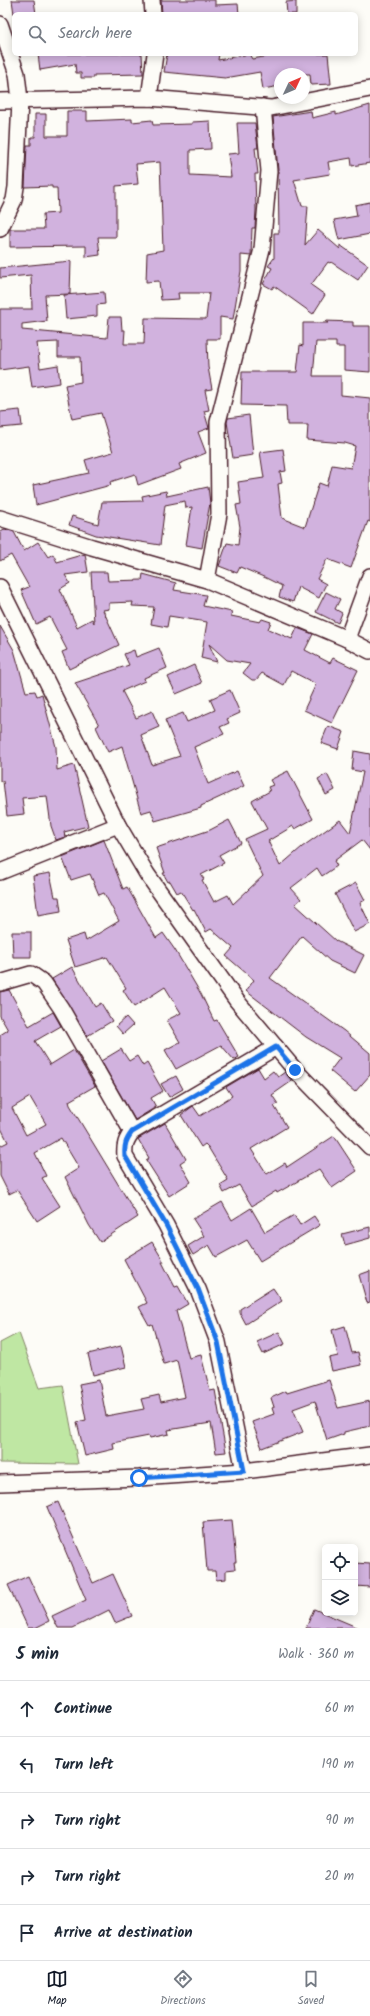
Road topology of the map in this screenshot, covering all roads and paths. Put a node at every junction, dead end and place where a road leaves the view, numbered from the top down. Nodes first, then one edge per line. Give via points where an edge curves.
1 (152, 0) edge
2 (153, 12) edge
3 (0, 24) edge
4 (155, 56) edge
5 (370, 89) edge
6 (149, 98) junction
7 (20, 100) junction
8 (0, 101) edge
9 (263, 107) junction
10 (0, 229) edge
11 (0, 518) edge
12 (370, 576) edge
13 (207, 580) junction
14 (0, 587) edge
15 (347, 639) junction
16 (370, 651) edge
17 (118, 825) junction
18 (0, 872) edge
19 (0, 983) edge
20 (276, 1047) junction
21 (132, 1132) junction
22 (370, 1147) edge
23 (370, 1455) edge
24 (244, 1471) junction
25 (0, 1483) edge

1 - 2 street
3 - 7 street via 16,74
4 - 6 street
5 - 9 street via 294,105
6 - 7 street
6 - 9 street
7 - 8 street
7 - 10 street via 14,200
9 - 13 street via 269,171 262,249 218,422 219,514
11 - 13 street
12 - 15 street
13 - 15 street
14 - 17 street
15 - 16 street
17 - 18 street
17 - 20 street via 147,874 237,1001
19 - 21 street via 32,974 44,983
20 - 21 street
20 - 22 street
21 - 24 street via 126,1140 125,1156 166,1225 198,1289 218,1342
23 - 24 street
24 - 25 street

